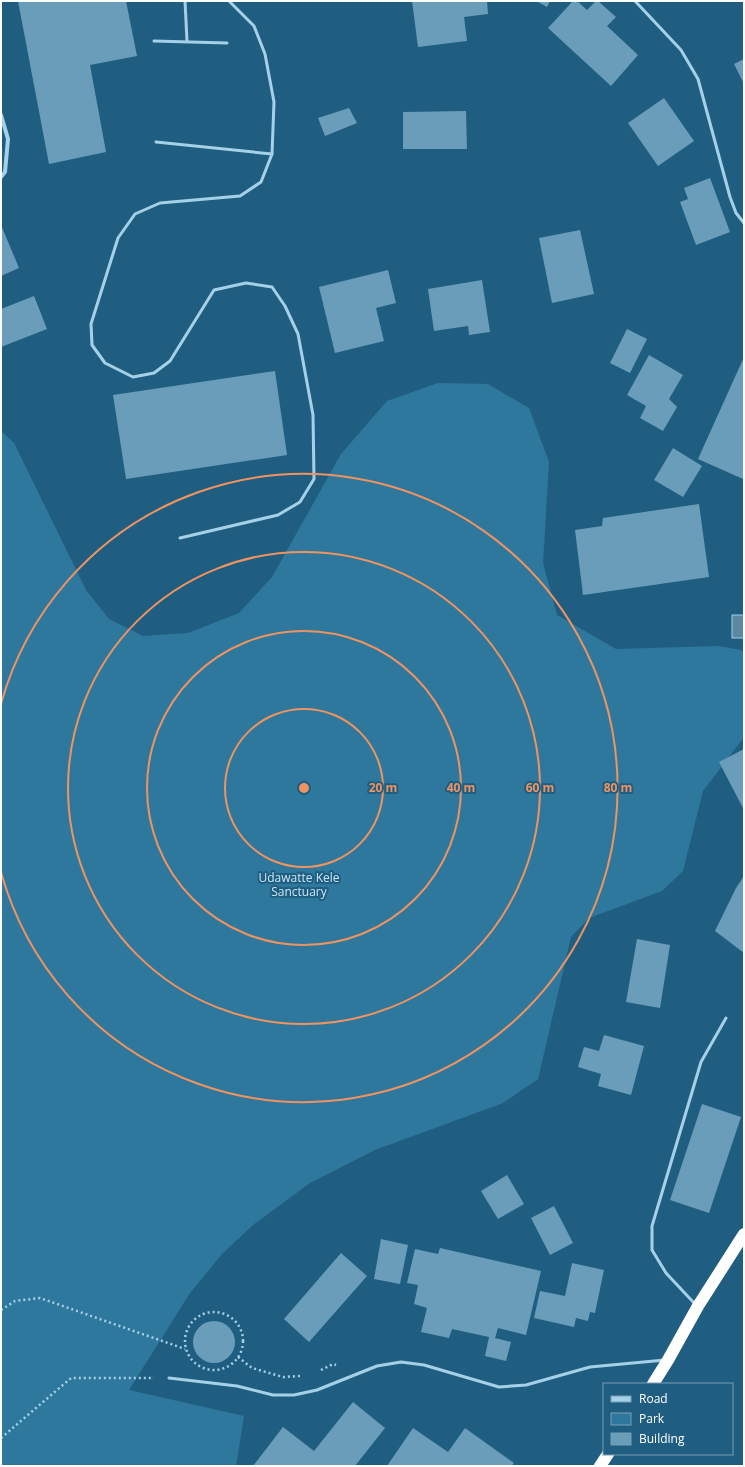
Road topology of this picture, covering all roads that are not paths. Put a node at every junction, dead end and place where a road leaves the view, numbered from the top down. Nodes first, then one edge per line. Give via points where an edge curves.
1 (184, 1) edge
2 (228, 1) edge
3 (636, 1) edge
4 (154, 41) dead end
5 (187, 42) junction
6 (227, 43) dead end
7 (1, 115) edge
8 (156, 142) dead end
9 (272, 154) junction
10 (1, 177) edge
11 (744, 223) edge
12 (180, 538) dead end
13 (726, 1018) dead end
14 (744, 1234) edge
15 (698, 1306) junction
16 (668, 1360) junction
17 (169, 1378) road end
18 (654, 1383) edge
19 (607, 1455) edge
20 (600, 1466) edge

1 - 5 lane
2 - 9 lane via 254,26 265,54 274,102
3 - 11 lane via 681,50 698,79 730,197 736,214
4 - 5 lane
5 - 6 lane
7 - 10 street via 8,139 5,172
8 - 9 lane
9 - 12 lane via 261,182 240,196 160,203 135,214 118,238 91,324 92,345 105,363 133,377 154,373 170,361 214,290 246,283 272,287 285,306 298,334 313,415 314,479 300,502 278,515
13 - 15 lane via 702,1062 652,1226 652,1250 666,1273
14 - 15 highway
15 - 16 highway
16 - 17 lane via 590,1366 526,1385 499,1387 401,1362 377,1366 317,1390 294,1395 273,1395 236,1386
16 - 18 highway
19 - 20 highway

